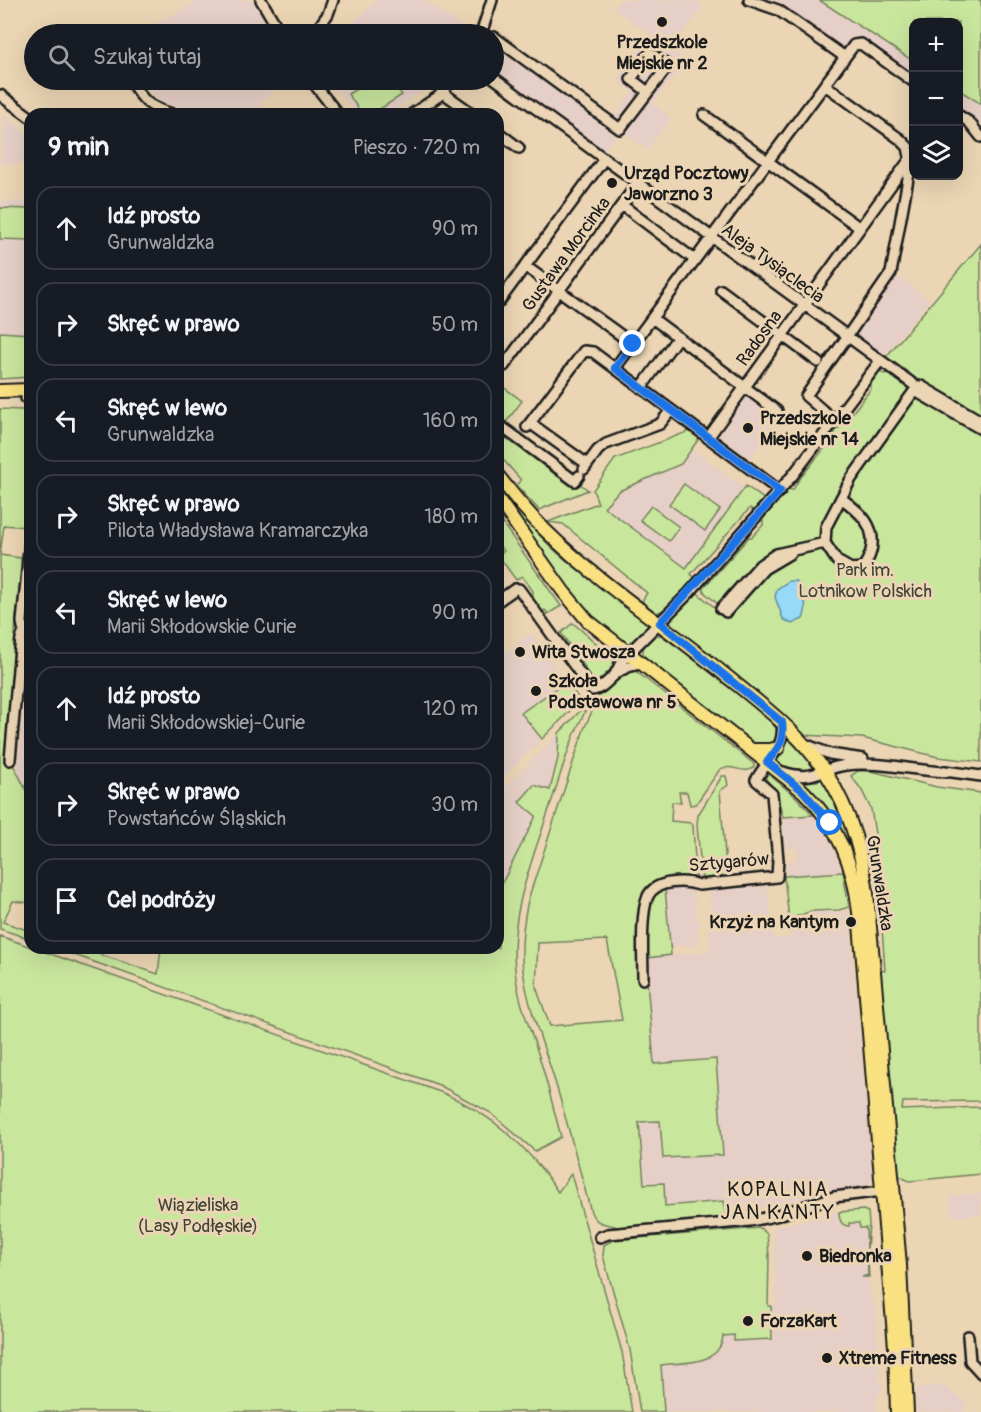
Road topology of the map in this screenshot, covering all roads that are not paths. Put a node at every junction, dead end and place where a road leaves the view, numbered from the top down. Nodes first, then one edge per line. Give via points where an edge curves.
1 (261, 0) edge
2 (333, 0) edge
3 (492, 0) edge
4 (749, 0) edge
5 (275, 24) edge
6 (321, 24) edge
7 (488, 24) edge
8 (504, 46) edge
9 (844, 57) junction
10 (909, 78) edge
11 (504, 85) edge
12 (825, 85) junction
13 (136, 90) edge
14 (319, 90) edge
15 (442, 92) joint
16 (648, 92) dead end
17 (0, 95) edge
18 (156, 108) edge
19 (333, 108) edge
20 (420, 108) edge
21 (465, 108) edge
22 (24, 113) edge
23 (704, 115) dead end
24 (963, 118) edge
25 (504, 137) edge
26 (981, 137) edge
27 (519, 148) dead end
28 (909, 153) edge
29 (604, 159) junction
30 (909, 160) edge
31 (767, 162) junction
32 (909, 165) edge
33 (637, 184) junction
34 (621, 205) junction
35 (860, 228) junction
36 (711, 238) junction
37 (695, 260) junction
38 (525, 266) junction
39 (721, 290) dead end
40 (559, 291) junction
41 (504, 295) edge
42 (803, 305) junction
43 (652, 318) junction
44 (782, 335) junction
45 (678, 337) junction
46 (846, 337) junction
47 (633, 344) junction
48 (880, 361) junction
49 (818, 362) dead end
50 (504, 366) edge
51 (615, 368) junction
52 (745, 386) junction
53 (917, 387) junction
54 (641, 388) junction
55 (0, 391) edge
56 (24, 396) edge
57 (24, 397) edge
58 (0, 398) edge
59 (671, 410) junction
60 (777, 411) dead end
61 (981, 421) edge
62 (836, 422) junction
63 (504, 425) edge
64 (981, 429) edge
65 (525, 430) junction
66 (708, 438) junction
67 (583, 470) junction
68 (504, 483) edge
69 (780, 491) junction
70 (841, 498) junction
71 (504, 507) edge
72 (825, 543) junction
73 (504, 597) edge
74 (24, 602) edge
75 (723, 610) dead end
76 (660, 623) junction
77 (24, 627) edge
78 (651, 633) junction
79 (673, 633) junction
80 (24, 636) edge
81 (640, 643) junction
82 (629, 654) junction
83 (643, 665) junction
84 (615, 674) junction
85 (782, 722) junction
86 (802, 743) junction
87 (778, 748) junction
88 (751, 750) junction
89 (10, 760) dead end
90 (768, 763) junction
91 (825, 771) junction
92 (948, 772) junction
93 (981, 776) edge
94 (643, 979) dead end
95 (882, 1191) junction
96 (600, 1237) dead end
97 (968, 1336) dead end
98 (981, 1373) edge
99 (897, 1412) edge
100 (907, 1412) edge

1 - 5 street
2 - 6 street
3 - 7 street
4 - 9 street via 778,10
8 - 16 street via 620,129
9 - 10 street via 863,40
9 - 12 street
11 - 29 street, Aleja Tysiąclecia
12 - 28 street via 900,139
12 - 31 street
13 - 18 street via 148,105
14 - 19 street
15 - 20 street
15 - 21 street
17 - 22 street
23 - 31 street
24 - 26 street
25 - 27 street
29 - 33 street, Aleja Tysiąclecia
29 - 38 street
30 - 35 street, Radosna
31 - 35 street
31 - 36 street
32 - 46 street via 891,273
33 - 34 street, Gustawa Morcinka
33 - 36 street, Aleja Tysiąclecia
34 - 37 street
34 - 40 street, Gustawa Morcinka
35 - 42 street, Radosna
36 - 37 street
36 - 42 street, Aleja Tysiąclecia
37 - 43 street
38 - 40 street
38 - 41 street
39 - 44 street
40 - 47 street
40 - 50 street, Gustawa Morcinka
42 - 44 street, Radosna
42 - 46 street, Aleja Tysiąclecia
43 - 45 street
43 - 47 street
44 - 49 street
44 - 52 street, Radosna
45 - 52 street
45 - 54 street
46 - 48 street, Aleja Tysiąclecia
46 - 62 street via 806,396
47 - 51 street
48 - 53 street, Aleja Tysiąclecia
48 - 62 street
51 - 54 street
51 - 65 street via 593,352 584,351
52 - 60 street
52 - 66 street, Radosna
53 - 61 street, Aleja Tysiąclecia
53 - 64 street, Aleja Tysiąclecia via 917,392
53 - 70 street
54 - 59 street
55 - 56 main road
57 - 58 main road
59 - 66 street
59 - 67 street via 660,424 606,444
62 - 69 street
63 - 65 street
65 - 67 street
65 - 67 street via 575,481
66 - 69 street
68 - 76 main road, Grunwaldzka via 560,544
69 - 76 street
70 - 72 street via 826,526
70 - 72 street via 868,522 873,541 868,560 862,568 851,569 837,561
71 - 82 main road, Grunwaldzka via 575,607
72 - 75 street via 776,554 760,565
73 - 84 street via 519,589 594,691
74 - 77 street
76 - 78 street
76 - 79 main road, Grunwaldzka
78 - 79 street
78 - 81 street
79 - 85 main road, Grunwaldzka
80 - 89 street
81 - 82 street
81 - 83 street
82 - 83 main road, Grunwaldzka
82 - 84 street
83 - 84 street via 626,667
83 - 88 main road, Grunwaldzka
85 - 86 main road, Grunwaldzka
85 - 87 street via 783,736
86 - 91 main road, Grunwaldzka
86 - 92 street via 838,756
87 - 88 main road
87 - 90 street
88 - 90 main road, Grunwaldzka
90 - 91 street via 796,776
90 - 94 street, Sztygarów via 756,780 772,795 777,877 699,885 668,883 652,891 645,909
90 - 95 main road, Grunwaldzka via 803,791 826,818 853,872
91 - 92 street via 867,764
91 - 100 main road, Grunwaldzka via 849,819 866,884 901,1273
92 - 93 street
95 - 96 street via 834,1197 758,1220
95 - 99 main road, Grunwaldzka
97 - 98 street via 970,1361

